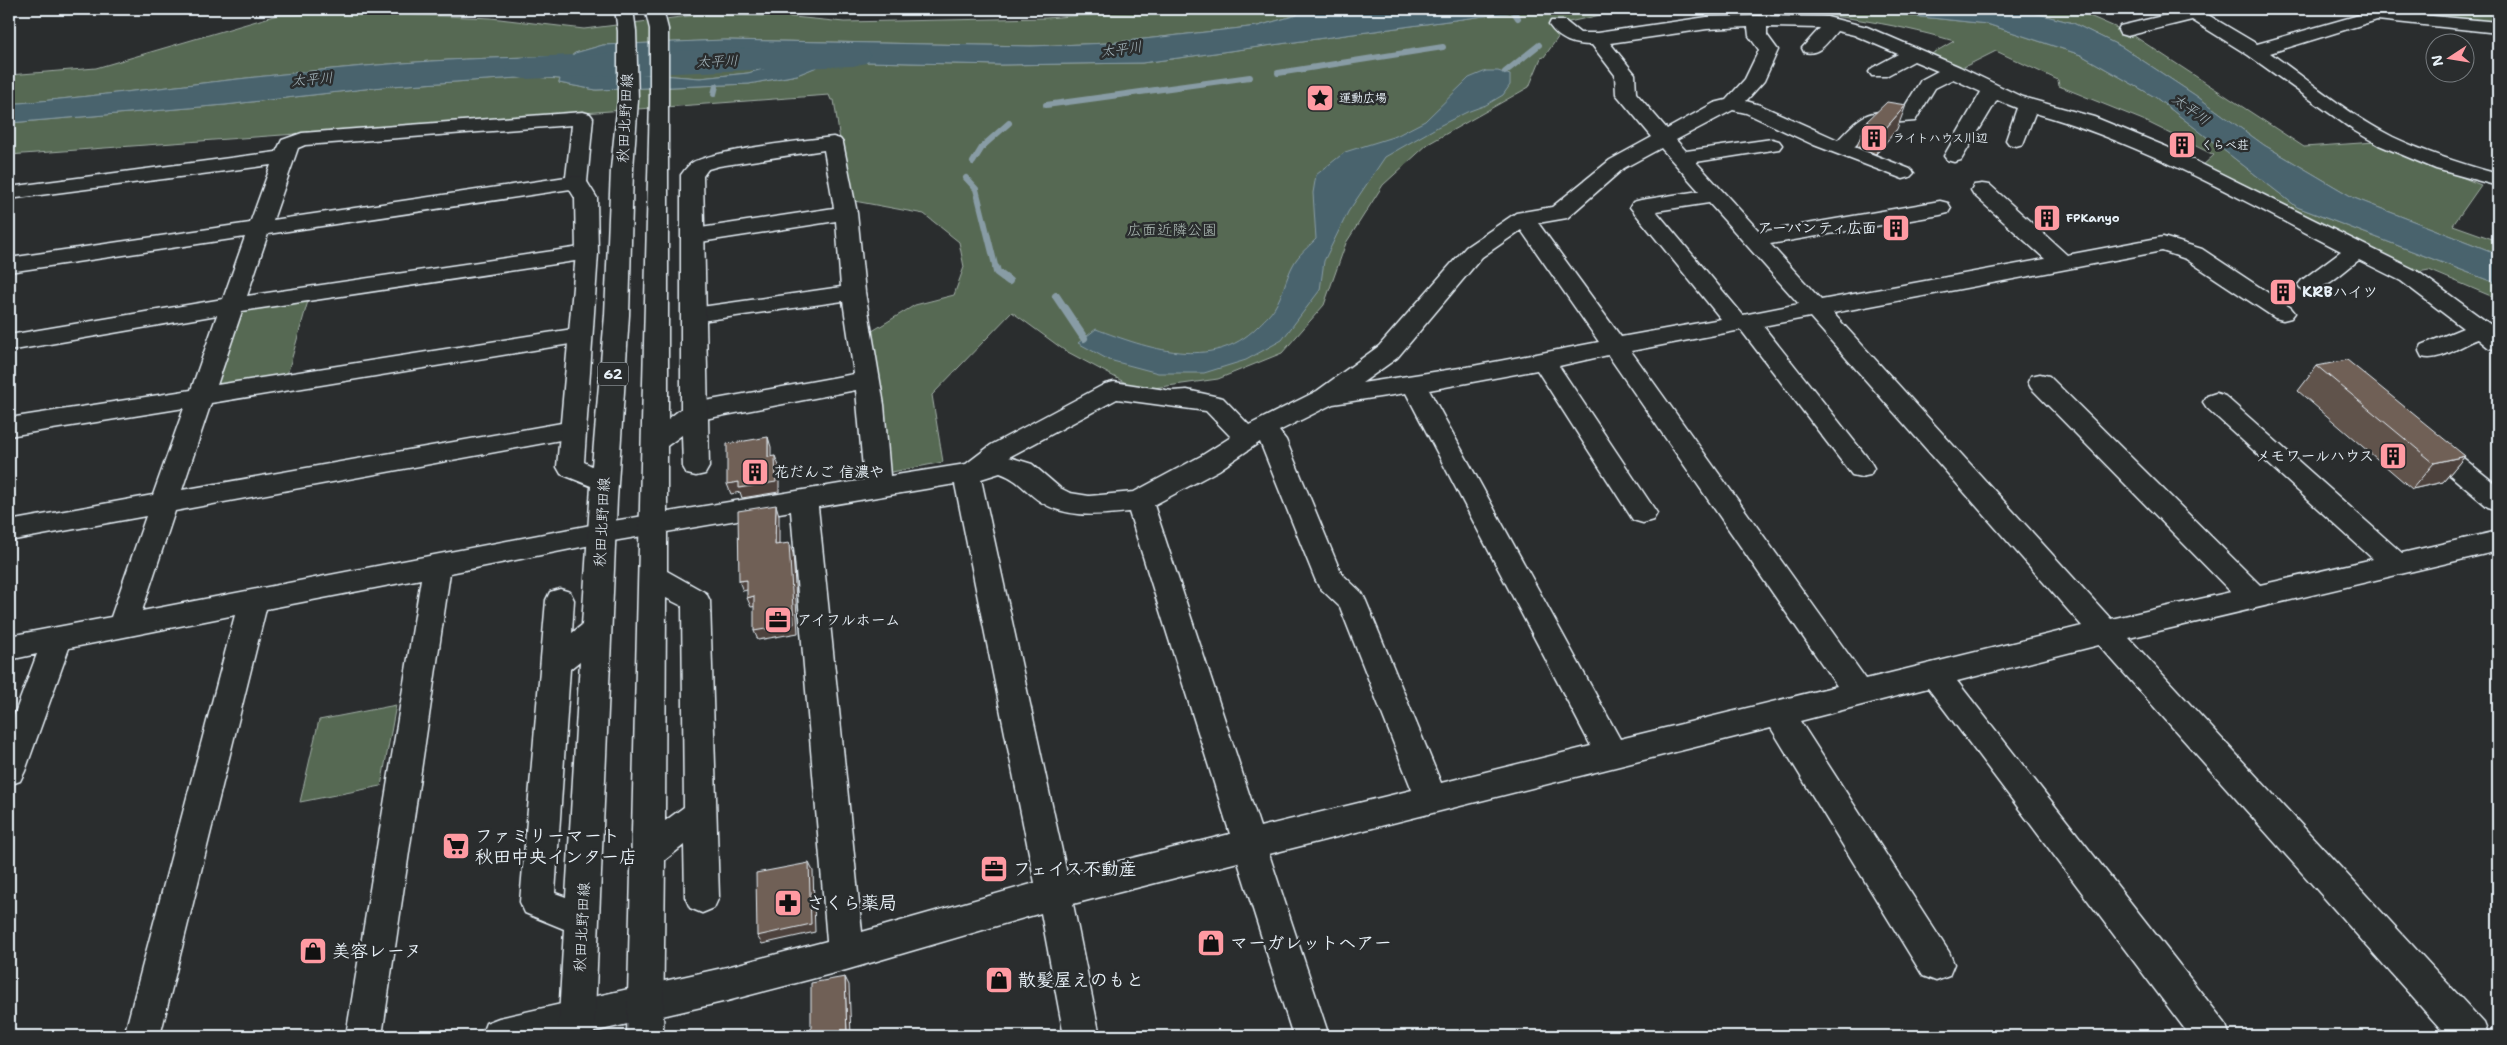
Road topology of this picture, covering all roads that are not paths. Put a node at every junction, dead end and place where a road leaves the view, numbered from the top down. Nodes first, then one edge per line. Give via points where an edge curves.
1 (624, 9) edge
2 (654, 9) edge
3 (2192, 11) edge
4 (2367, 11) edge
5 (1758, 21) junction
6 (1558, 25) dead end
7 (1833, 25) junction
8 (2498, 27) edge
9 (2127, 30) dead end
10 (1597, 39) junction
11 (1811, 48) dead end
12 (2256, 51) junction
13 (1913, 54) junction
14 (1953, 71) junction
15 (1879, 72) dead end
16 (1992, 91) junction
17 (1732, 104) junction
18 (2028, 105) junction
19 (2016, 140) dead end
20 (1772, 145) dead end
21 (1673, 147) junction
22 (1841, 149) junction
23 (1954, 156) dead end
24 (284, 157) junction
25 (1903, 173) dead end
26 (2498, 180) edge
27 (576, 182) junction
28 (1982, 190) dead end
29 (9, 193) edge
30 (1716, 195) junction
31 (1940, 208) dead end
32 (846, 214) junction
33 (1524, 218) junction
34 (259, 228) junction
35 (694, 236) junction
36 (1755, 240) junction
37 (2357, 250) junction
38 (587, 253) junction
39 (2061, 262) junction
40 (9, 265) edge
41 (2310, 285) dead end
42 (853, 292) junction
43 (233, 305) junction
44 (1818, 309) junction
45 (2283, 313) dead end
46 (694, 315) junction
47 (1742, 323) junction
48 (579, 336) junction
49 (2490, 336) edge
50 (9, 343) edge
51 (1615, 346) junction
52 (2431, 351) dead end
53 (1544, 362) junction
54 (868, 380) junction
55 (2040, 382) dead end
56 (1414, 385) junction
57 (202, 396) junction
58 (1326, 397) junction
59 (2216, 402) dead end
60 (694, 412) junction
61 (9, 427) edge
62 (2409, 428) edge
63 (573, 430) junction
64 (1254, 433) junction
65 (653, 444) junction
66 (696, 467) dead end
67 (1861, 468) dead end
68 (968, 473) junction
69 (604, 481) junction
70 (878, 488) junction
71 (1139, 500) junction
72 (2498, 500) edge
73 (804, 501) junction
74 (164, 504) junction
75 (1643, 513) dead end
76 (652, 525) junction
77 (9, 531) edge
78 (601, 533) junction
79 (2498, 541) edge
80 (2398, 564) junction
81 (437, 566) junction
82 (652, 576) junction
83 (2255, 598) junction
84 (254, 599) junction
85 (560, 600) dead end
86 (122, 626) junction
87 (596, 630) junction
88 (2105, 632) junction
89 (58, 638) junction
90 (9, 648) edge
91 (555, 664) junction
92 (1934, 674) junction
93 (1859, 693) junction
94 (1778, 713) junction
95 (1612, 755) junction
96 (9, 771) edge
97 (1432, 800) junction
98 (700, 814) junction
99 (1250, 845) junction
100 (648, 853) junction
101 (1054, 894) junction
102 (702, 897) dead end
103 (582, 920) junction
104 (846, 953) junction
105 (1936, 964) dead end
106 (645, 1020) edge
107 (577, 1028) edge
108 (142, 1036) edge
109 (364, 1036) edge
110 (499, 1036) edge
111 (1082, 1036) edge
112 (1311, 1036) edge
113 (2212, 1036) edge
114 (2471, 1036) edge

1 - 69 street, 秋田北野田線 / 62 via 628,100 617,315
2 - 65 street via 659,29 660,98 658,344
3 - 9 street
3 - 12 street
4 - 8 street
4 - 12 street via 2370,18
5 - 7 street
5 - 10 street via 1707,23
5 - 17 street via 1758,36 1769,50 1754,81
6 - 10 street via 1576,39
7 - 11 street
7 - 13 street via 1860,31
10 - 21 street via 1625,74 1626,94
12 - 26 street via 2386,141 2443,165
13 - 14 street
13 - 15 street
14 - 16 street
14 - 22 street via 1928,84 1908,117 1873,118
16 - 18 street
16 - 23 street
17 - 21 street via 1721,107
17 - 22 street via 1753,109
18 - 19 street
18 - 37 street via 2087,122 2160,151
20 - 21 street
21 - 30 street
21 - 33 street via 1617,164 1559,213
22 - 25 street
24 - 27 street via 289,144 302,139 583,118
24 - 29 street
24 - 34 street
27 - 34 street
27 - 38 street via 586,198
28 - 39 street
30 - 36 street
30 - 47 street via 1641,207
31 - 36 street
32 - 35 street
32 - 35 street via 833,143 702,164 692,175
32 - 42 street
33 - 51 street
33 - 58 street via 1474,252 1388,352
34 - 40 street
34 - 43 street
35 - 46 street
36 - 44 street
37 - 41 street
37 - 49 street via 2409,276
38 - 43 street
38 - 48 street
39 - 44 street
39 - 45 street via 2163,244 2194,254
42 - 46 street
42 - 54 street
43 - 50 street
43 - 57 street
44 - 47 street
44 - 88 street
46 - 60 street
47 - 51 street
47 - 67 street
48 - 57 street
48 - 63 street
49 - 52 street via 2456,338
51 - 53 street
51 - 93 street
53 - 56 street
53 - 75 street
54 - 60 street
54 - 70 street
55 - 83 street
56 - 58 street
56 - 95 street
57 - 61 street
57 - 74 street
58 - 64 street
59 - 80 street
60 - 65 street
60 - 66 street
62 - 72 street
63 - 69 street via 570,467
63 - 74 street
64 - 68 street via 1214,404 1114,390 1000,451
64 - 71 street via 1210,464
64 - 97 street via 1273,440 1329,578 1352,601
65 - 76 street
68 - 70 street
68 - 71 street via 1000,464 1023,471 1050,495 1065,502 1089,506
68 - 101 street
69 - 78 street, 秋田北野田線 / 62
70 - 73 street
71 - 99 street
73 - 76 street
73 - 104 street
74 - 77 street
74 - 86 street
76 - 78 street
76 - 82 street
78 - 81 street
78 - 87 street, 秋田北野田線 / 62
79 - 80 street
80 - 83 street
81 - 84 street
81 - 109 street
82 - 98 street via 696,601
82 - 100 street
83 - 88 street
84 - 86 street
84 - 108 street
85 - 91 street
86 - 89 street
87 - 91 street
87 - 103 street, 秋田北野田線 / 62
88 - 92 street
88 - 114 street
89 - 90 street
89 - 96 street
91 - 103 street via 537,902
92 - 93 street
92 - 113 street
93 - 94 street
94 - 95 street
94 - 105 street
95 - 97 street
97 - 99 street
98 - 100 street
98 - 102 street
99 - 101 street
99 - 112 street
100 - 106 street
101 - 104 street
101 - 111 street
103 - 107 street, 秋田北野田線 / 62
104 - 106 street
106 - 107 street
107 - 110 street

